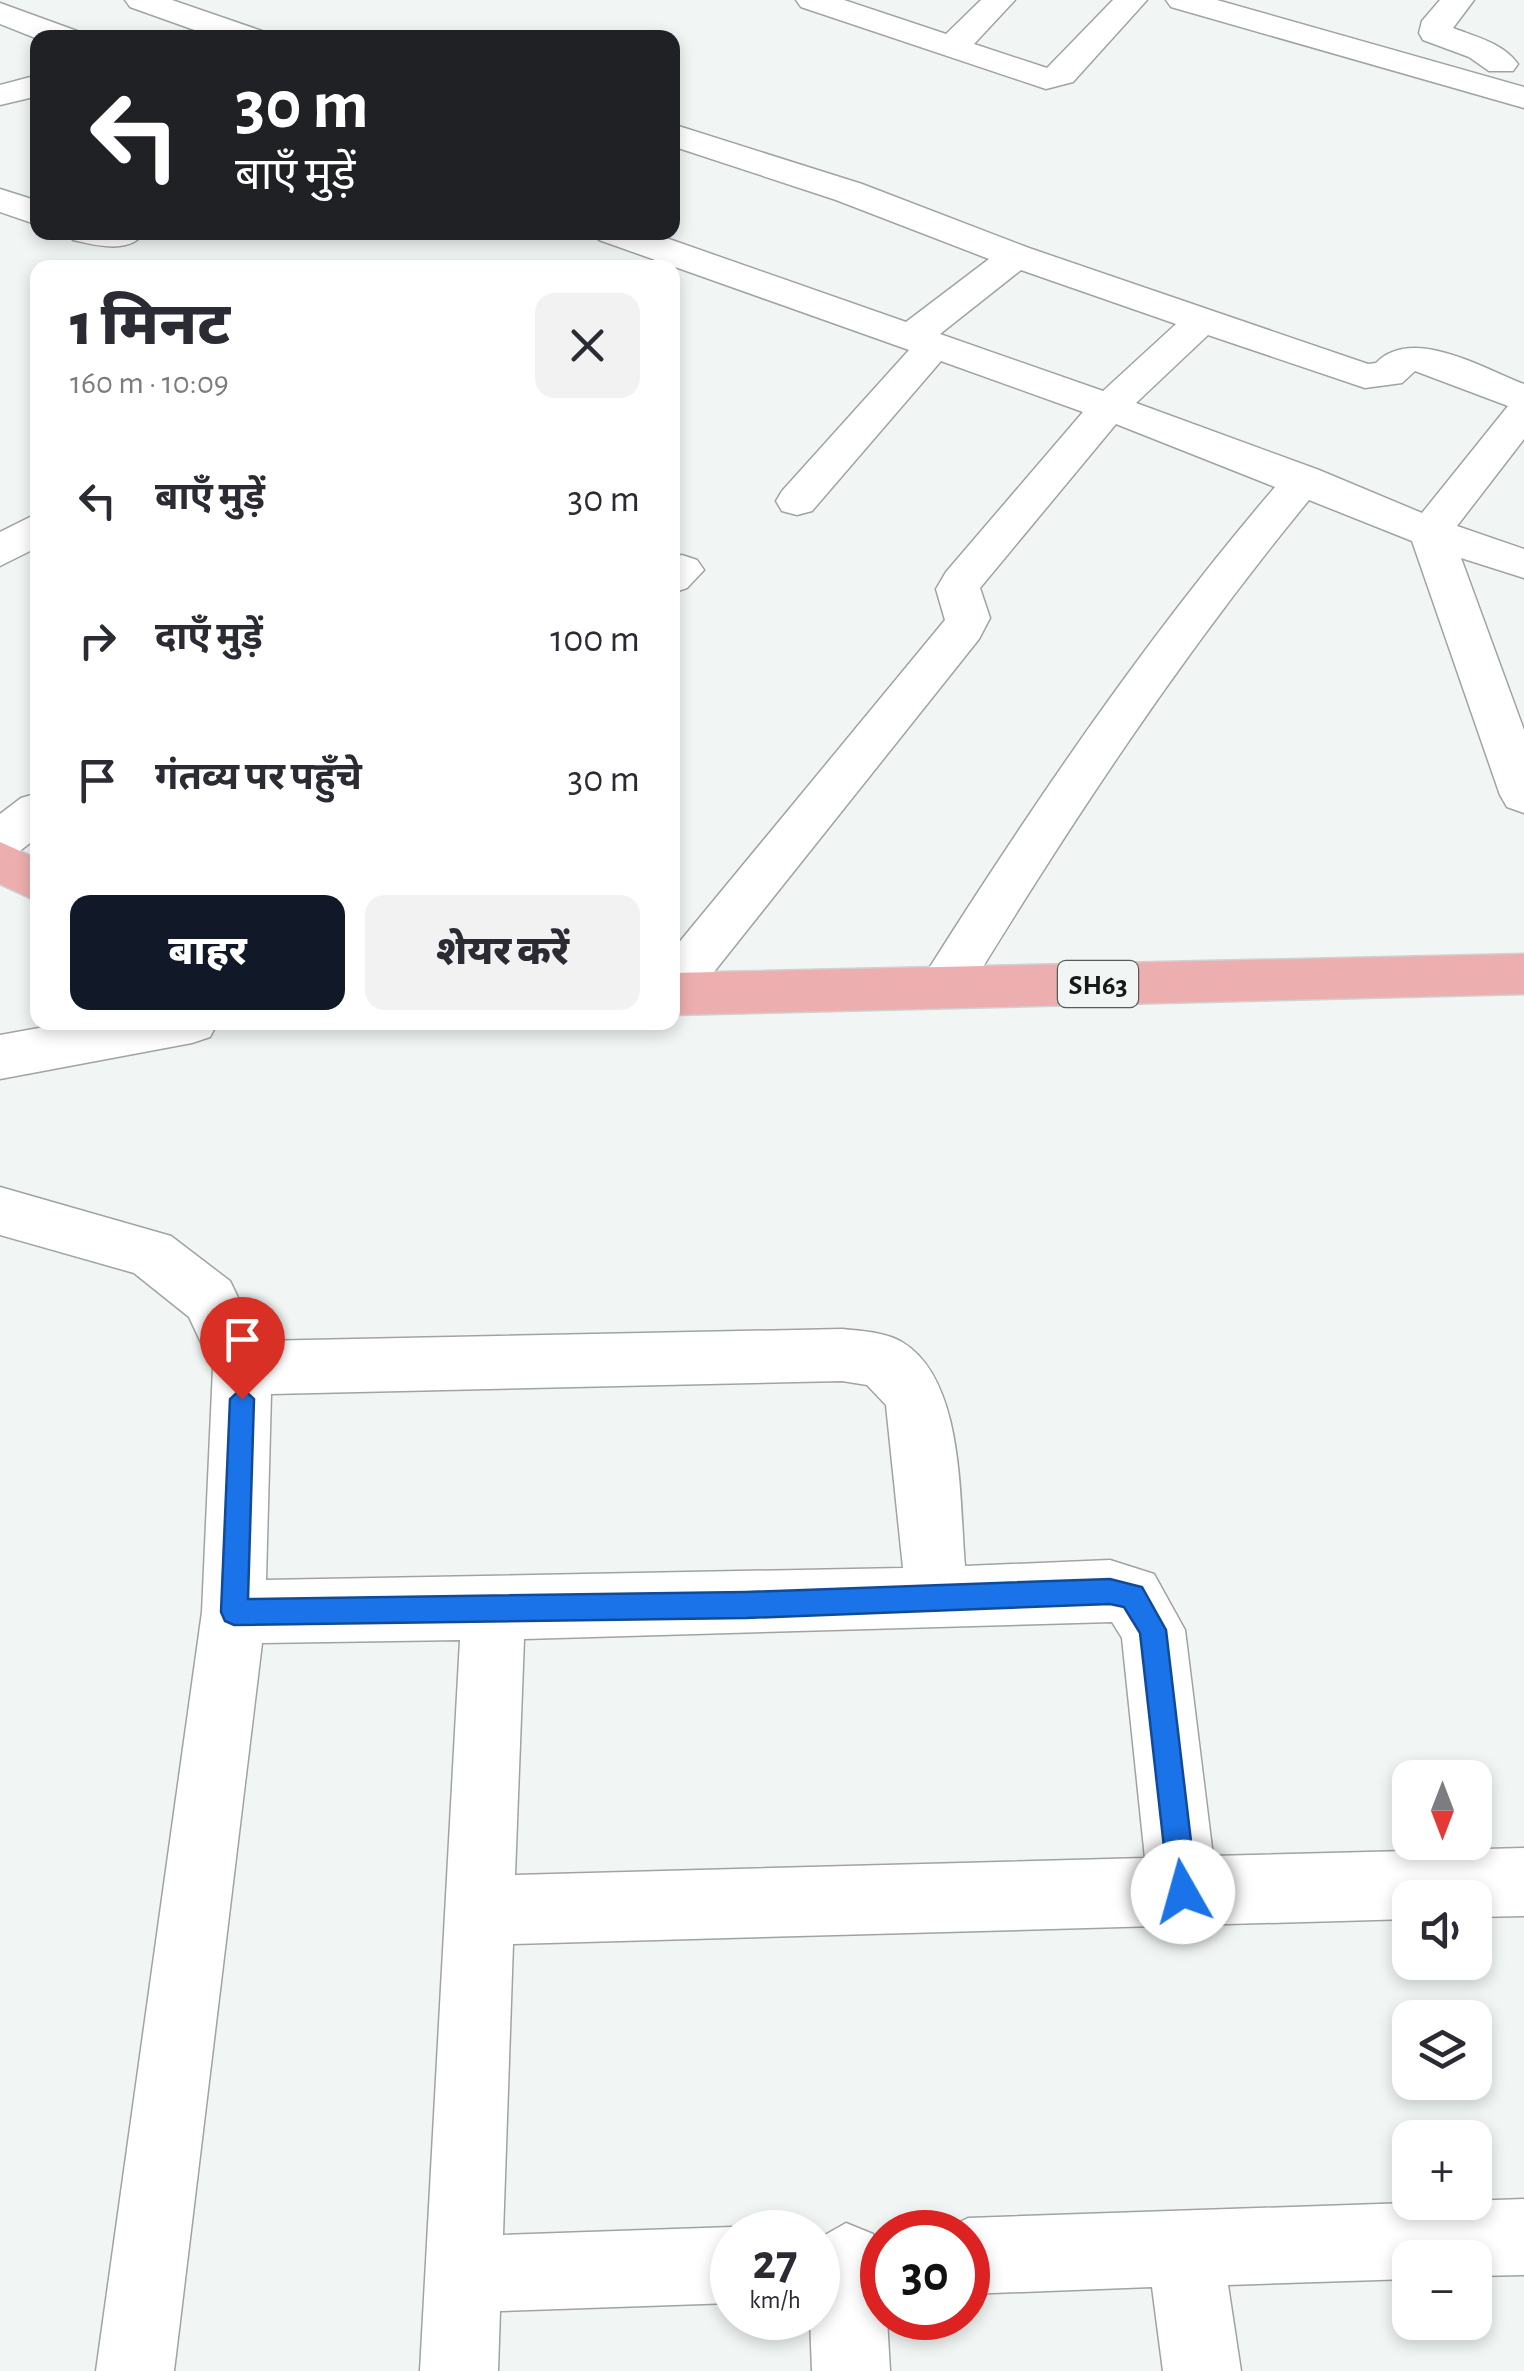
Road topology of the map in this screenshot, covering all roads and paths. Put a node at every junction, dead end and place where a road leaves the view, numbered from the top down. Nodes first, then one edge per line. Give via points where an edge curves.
1 (141, 0) edge
2 (812, 0) edge
3 (999, 0) edge
4 (1131, 0) edge
5 (1182, 0) edge
6 (1458, 0) edge
7 (858, 7) edge
8 (1266, 10) edge
9 (0, 14) edge
10 (43, 30) edge
11 (227, 30) edge
12 (950, 48) junction
13 (30, 87) edge
14 (0, 94) edge
15 (1512, 94) edge
16 (680, 137) edge
17 (0, 200) edge
18 (30, 211) edge
19 (635, 240) edge
20 (1016, 256) junction
21 (1201, 321) junction
22 (923, 341) junction
23 (1524, 398) edge
24 (1109, 406) junction
25 (1524, 412) edge
26 (1304, 479) junction
27 (797, 501) dead end
28 (30, 531) edge
29 (1430, 532) junction
30 (0, 552) edge
31 (1524, 564) edge
32 (1508, 709) edge
33 (1524, 795) edge
34 (30, 817) edge
35 (0, 840) edge
36 (0, 860) edge
37 (30, 878) edge
38 (1524, 974) edge
39 (680, 981) edge
40 (944, 987) junction
41 (680, 991) edge
42 (148, 1030) edge
43 (0, 1057) edge
44 (0, 1211) edge
45 (242, 1368) junction
46 (937, 1595) junction
47 (493, 1609) junction
48 (234, 1612) junction
49 (1524, 1882) edge
50 (1183, 1892) junction
51 (480, 1910) junction
52 (1524, 2238) edge
53 (1184, 2248) junction
54 (990, 2255) edge
55 (849, 2261) edge
56 (710, 2266) edge
57 (464, 2274) junction
58 (135, 2371) edge
59 (460, 2371) edge
60 (851, 2371) edge
61 (1202, 2371) edge

1 - 11 street
2 - 7 street
3 - 12 street
4 - 12 street via 1054,79
5 - 8 street
6 - 15 street via 1435,33 1496,58
7 - 12 street
8 - 15 street
9 - 10 street
13 - 14 street
16 - 20 street
17 - 18 street
19 - 22 street
20 - 21 street
20 - 22 street
21 - 23 street via 1365,376 1388,374 1400,361 1419,358
21 - 24 street
22 - 24 street
22 - 27 street
24 - 26 street
24 - 39 street via 961,582 968,618 963,628
25 - 29 street
26 - 29 street
26 - 40 street via 1148,674 1062,796
28 - 30 street
29 - 31 street
29 - 32 street
32 - 33 street
34 - 35 street
36 - 37 main road
38 - 40 main road, SH63
40 - 41 main road, SH63
42 - 43 street
44 - 45 street via 151,1253 210,1299
45 - 46 street via 842,1355 882,1361 912,1390 921,1422
45 - 48 street
46 - 47 street
46 - 50 street via 1110,1591 1132,1596 1145,1611
47 - 48 street
47 - 51 street
48 - 58 street
49 - 50 street
50 - 51 street
51 - 57 street
52 - 53 street
53 - 54 street
53 - 61 street
55 - 60 street
56 - 57 street
57 - 59 street

